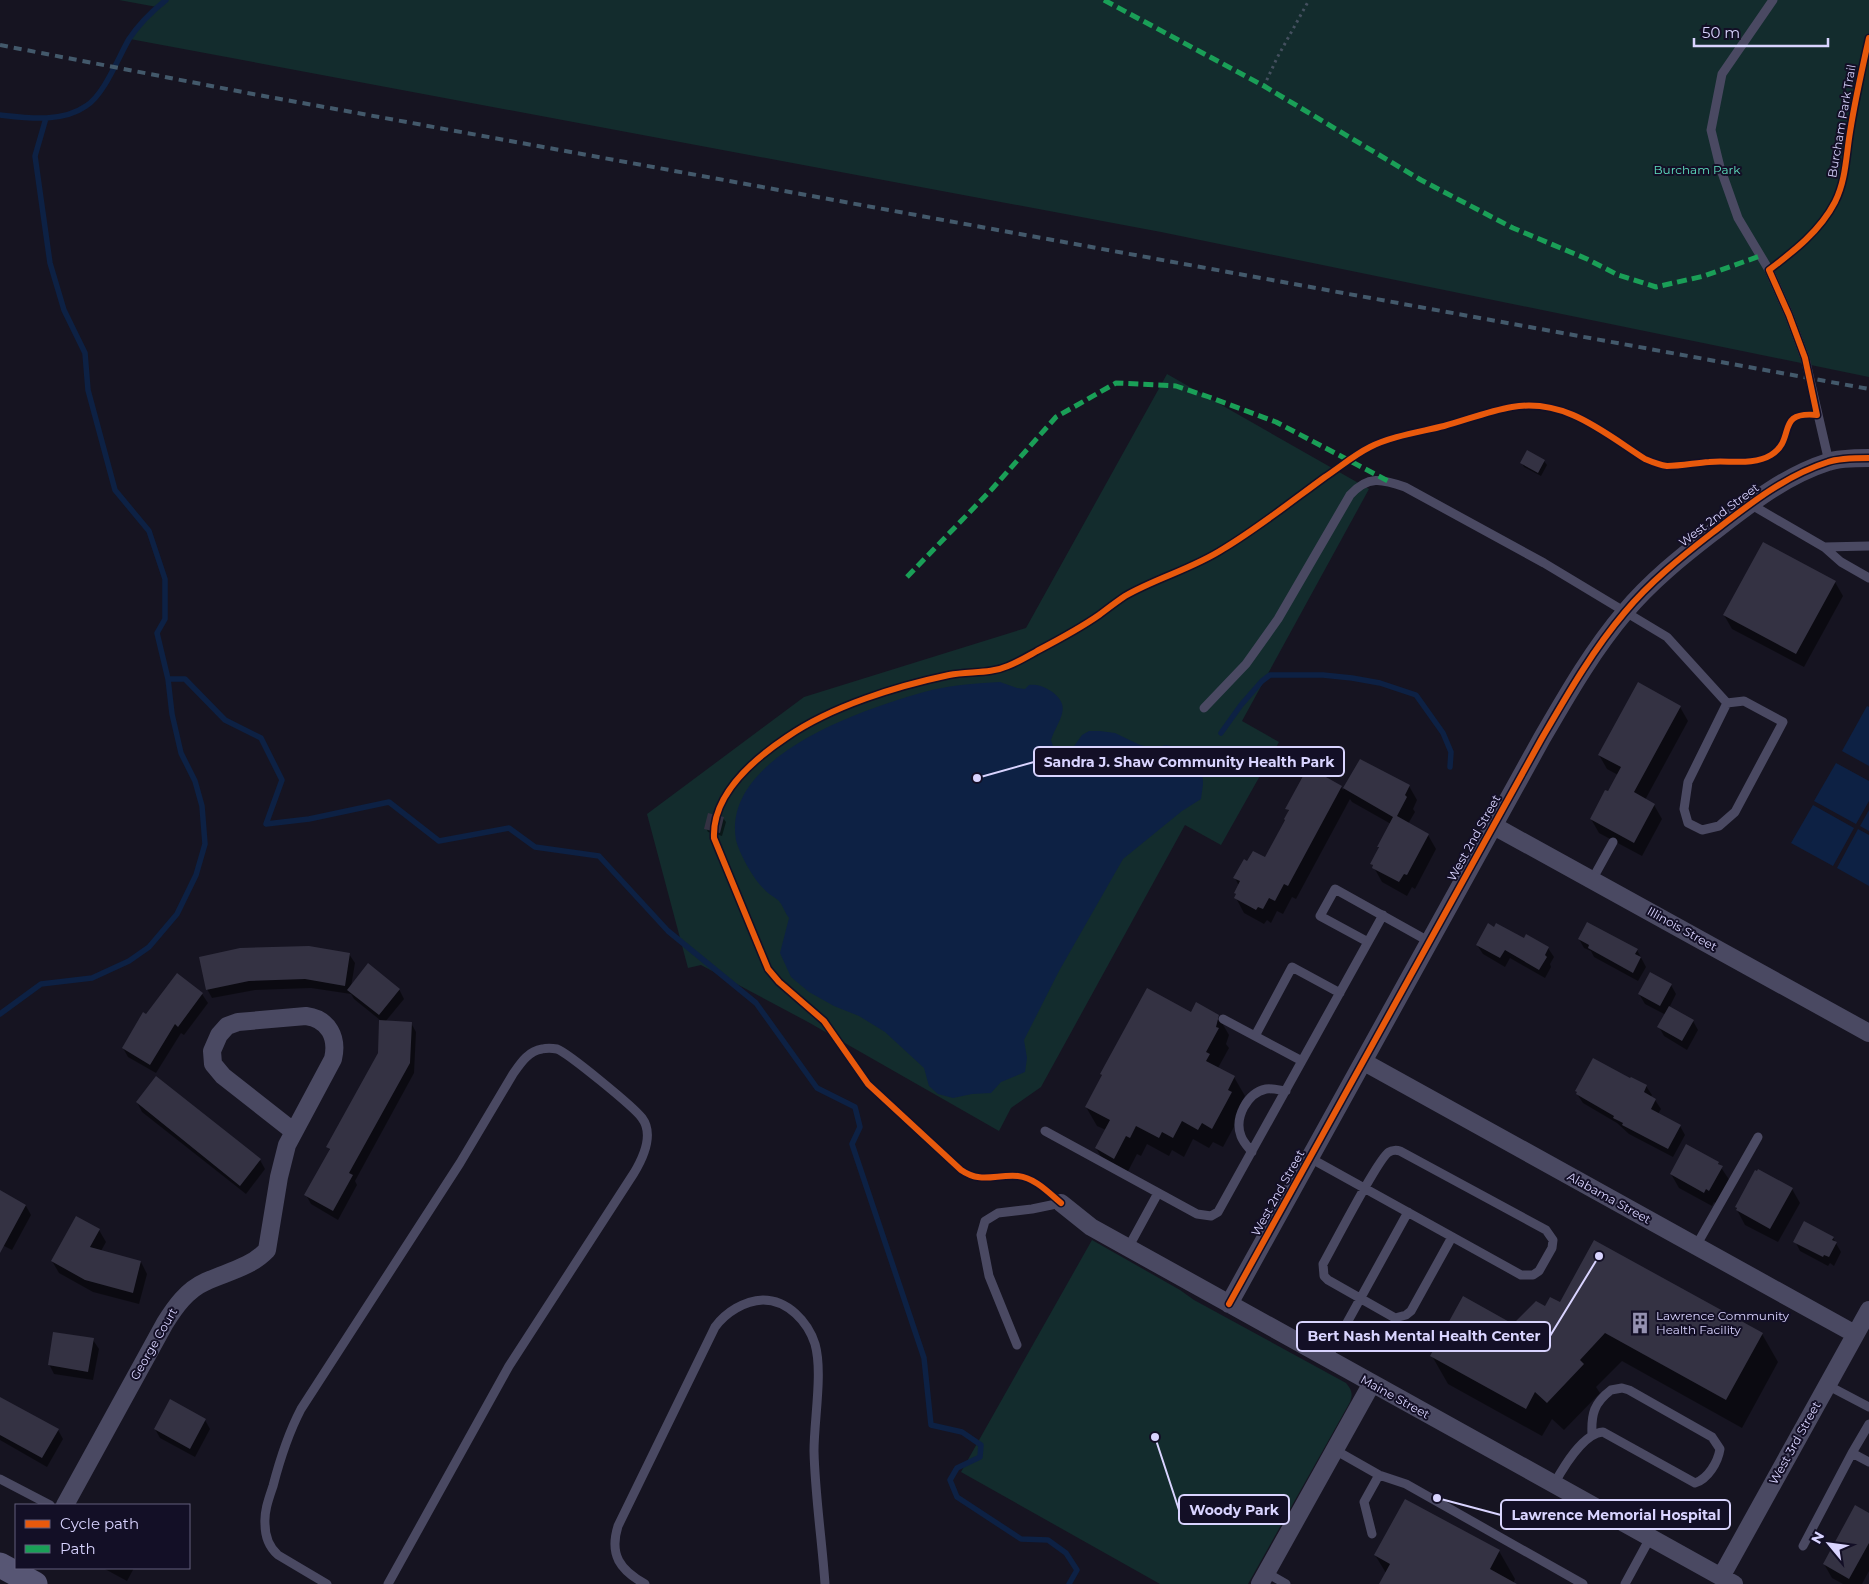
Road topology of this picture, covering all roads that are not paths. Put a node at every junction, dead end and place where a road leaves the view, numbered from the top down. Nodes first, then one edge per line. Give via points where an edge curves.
1 (1773, 0) edge
2 (1869, 458) edge
3 (1829, 462) junction
4 (1750, 504) junction
5 (1824, 546) junction
6 (1869, 546) edge
7 (1869, 578) edge
8 (1626, 611) junction
9 (1727, 703) junction
10 (1204, 708) dead end
11 (1494, 826) junction
12 (1613, 842) dead end
13 (1592, 880) junction
14 (1383, 915) junction
15 (1368, 942) junction
16 (1430, 942) junction
17 (1340, 993) junction
18 (1223, 1019) dead end
19 (1869, 1034) edge
20 (1255, 1036) junction
21 (1302, 1062) junction
22 (1364, 1062) junction
23 (1286, 1091) junction
24 (1045, 1130) dead end
25 (293, 1131) junction
26 (1758, 1137) dead end
27 (1252, 1152) junction
28 (1310, 1158) junction
29 (1365, 1189) junction
30 (1158, 1193) junction
31 (1061, 1203) joint
32 (1408, 1212) junction
33 (1452, 1237) junction
34 (1696, 1246) junction
35 (1128, 1248) junction
36 (1360, 1299) junction
37 (1229, 1304) junction
38 (1869, 1310) edge
39 (1856, 1334) junction
40 (1017, 1345) dead end
41 (1327, 1359) junction
42 (1372, 1384) junction
43 (1827, 1385) junction
44 (1869, 1407) edge
45 (1869, 1424) edge
46 (1592, 1435) junction
47 (1335, 1450) junction
48 (1852, 1453) junction
49 (1869, 1462) edge
50 (1378, 1475) junction
51 (0, 1479) edge
52 (1554, 1484) junction
53 (48, 1504) edge
54 (66, 1504) edge
55 (1372, 1534) dead end
56 (1650, 1538) junction
57 (1803, 1546) dead end
58 (0, 1565) edge
59 (30, 1577) edge
60 (1264, 1578) edge
61 (1568, 1580) edge
62 (1728, 1580) edge
63 (327, 1584) edge
64 (388, 1584) edge
65 (646, 1584) edge
66 (825, 1584) edge
67 (1286, 1584) edge
68 (1583, 1584) edge
69 (1625, 1584) edge

1 - 3 lane via 1722,74 1711,130 1738,218 1768,270 1802,349
2 - 3 street, West 2nd Street
3 - 4 street, West 2nd Street
4 - 5 lane
4 - 8 street, West 2nd Street via 1668,569
5 - 6 lane
5 - 7 lane via 1841,562
8 - 9 lane via 1667,637
8 - 10 lane via 1405,487 1379,480 1367,481 1350,495 1278,619 1246,664
8 - 11 street, West 2nd Street via 1575,681
9 - 9 lane via 1744,701 1782,722 1734,812 1719,826 1702,830 1688,822 1684,809 1688,782
11 - 13 street, Illinois Street
11 - 16 street, West 2nd Street
12 - 13 lane
13 - 19 street, Illinois Street
14 - 15 lane
14 - 15 lane via 1336,889 1320,916
14 - 16 lane
15 - 17 lane
16 - 22 street, West 2nd Street
17 - 20 lane via 1292,967
17 - 21 lane
18 - 20 lane
20 - 21 lane
21 - 23 lane
22 - 28 street, West 2nd Street
22 - 34 street, Alabama Street
23 - 27 lane
23 - 27 lane via 1268,1088 1260,1091 1243,1109 1241,1135
24 - 30 lane
25 - 25 street, George Court via 333,1059 335,1046 328,1027 306,1016 238,1022 227,1026 213,1046 215,1068
25 - 54 street, George Court via 282,1161 267,1250 245,1266 204,1282 175,1307
26 - 34 lane
27 - 30 lane via 1218,1212 1211,1216 1197,1214
28 - 29 lane
28 - 37 street, West 2nd Street
29 - 32 lane
29 - 33 lane via 1383,1157 1389,1152 1400,1151 1546,1230 1553,1240 1539,1272 1527,1276
29 - 36 lane via 1322,1269 1328,1280
30 - 35 lane
31 - 35 street, Maine Street via 1090,1227
31 - 40 lane via 998,1213 985,1221 981,1235 989,1276
32 - 33 lane
32 - 36 lane
33 - 36 lane via 1406,1315 1395,1318
34 - 39 street, Alabama Street
35 - 37 street, Maine Street
36 - 41 lane
37 - 41 street, Maine Street
38 - 39 street, West 3rd Street
39 - 43 street, West 3rd Street
41 - 42 street, Maine Street
42 - 47 street
42 - 52 street, Maine Street
43 - 44 lane
43 - 62 street, West 3rd Street
45 - 48 lane
46 - 46 lane via 1603,1432 1695,1483 1706,1477 1720,1449 1712,1437 1622,1388 1611,1390 1593,1410
46 - 52 lane via 1570,1459
47 - 50 lane
47 - 60 street
48 - 49 lane
48 - 57 lane
50 - 55 lane via 1364,1502
50 - 61 lane via 1406,1484
51 - 53 lane
52 - 56 street, Maine Street
56 - 62 street, Maine Street
56 - 69 lane
58 - 59 street
60 - 67 lane
61 - 68 lane
63 - 64 lane via 278,1555 266,1536 266,1508 290,1429 460,1163 512,1074 534,1052 550,1048 558,1050 639,1114 646,1125 644,1151 634,1173 504,1374
65 - 66 lane via 617,1560 614,1542 618,1526 715,1327 738,1307 764,1300 782,1304 798,1315 816,1350 814,1452

